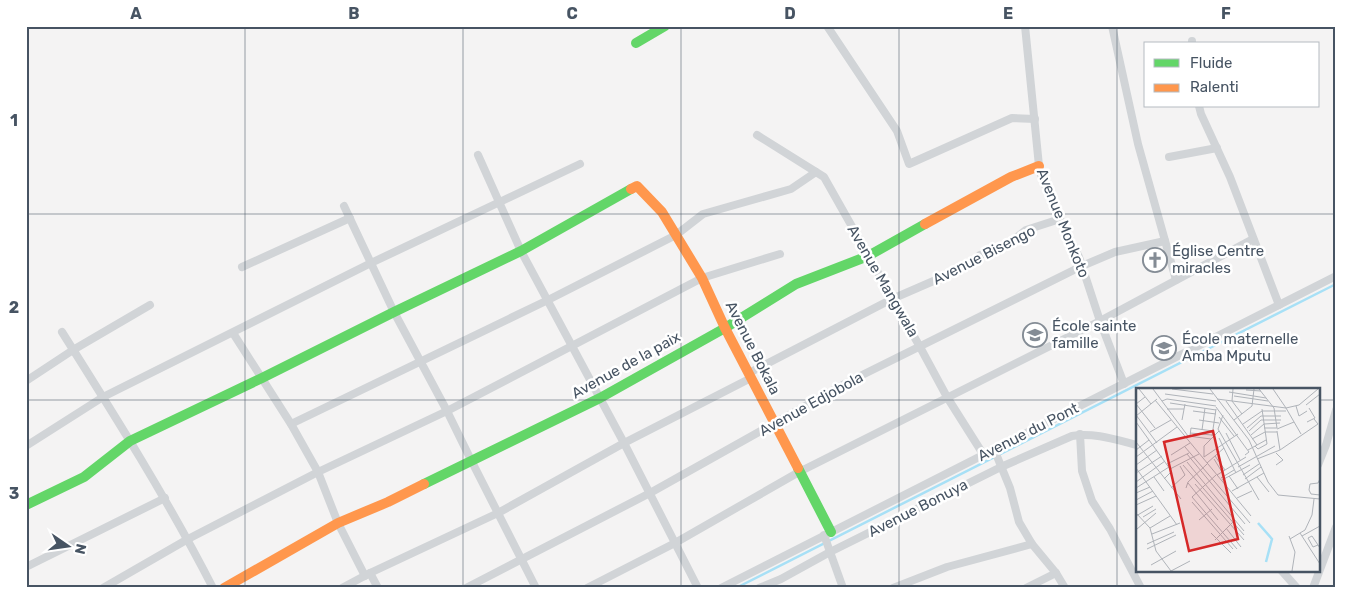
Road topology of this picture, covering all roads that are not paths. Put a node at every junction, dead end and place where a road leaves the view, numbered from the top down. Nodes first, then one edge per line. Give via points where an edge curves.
1 (665, 26) edge
2 (828, 26) edge
3 (1025, 26) edge
4 (1112, 26) edge
5 (636, 43) dead end
6 (1200, 108) edge
7 (1035, 119) junction
8 (756, 135) dead end
9 (1217, 148) junction
10 (478, 155) dead end
11 (1169, 157) dead end
12 (580, 164) dead end
13 (1039, 166) junction
14 (816, 172) junction
15 (499, 202) junction
16 (344, 206) dead end
17 (350, 218) junction
18 (1060, 219) junction
19 (676, 235) junction
20 (1253, 239) junction
21 (1165, 241) junction
22 (522, 251) junction
23 (780, 254) dead end
24 (868, 256) junction
25 (371, 263) junction
26 (1082, 266) junction
27 (242, 267) dead end
28 (1336, 276) edge
29 (702, 278) junction
30 (1176, 280) junction
31 (892, 299) junction
32 (548, 300) junction
33 (1279, 305) junction
34 (150, 306) dead end
35 (394, 312) junction
36 (1100, 321) junction
37 (725, 328) junction
38 (62, 332) dead end
39 (233, 332) junction
40 (572, 346) junction
41 (920, 347) junction
42 (73, 350) junction
43 (421, 360) junction
44 (750, 376) junction
45 (262, 378) junction
46 (26, 381) edge
47 (1124, 384) junction
48 (103, 397) junction
49 (947, 397) junction
50 (600, 398) junction
51 (1336, 410) edge
52 (447, 411) junction
53 (291, 424) junction
54 (774, 424) junction
55 (1080, 434) junction
56 (130, 441) junction
57 (624, 443) junction
58 (1136, 445) edge
59 (26, 446) edge
60 (984, 454) junction
61 (997, 457) junction
62 (471, 460) junction
63 (1320, 460) edge
64 (318, 472) junction
65 (799, 472) junction
66 (650, 494) junction
67 (165, 498) junction
68 (26, 506) edge
69 (498, 513) junction
70 (338, 522) junction
71 (1336, 527) edge
72 (188, 539) junction
73 (828, 541) junction
74 (675, 543) junction
75 (1032, 544) junction
76 (522, 560) junction
77 (26, 567) edge
78 (1320, 569) edge
79 (1283, 572) edge
80 (1319, 572) edge
81 (1056, 573) junction
82 (368, 574) junction
83 (781, 578) junction
84 (103, 588) edge
85 (213, 588) edge
86 (224, 588) edge
87 (342, 588) edge
88 (378, 588) edge
89 (466, 588) edge
90 (536, 588) edge
91 (587, 588) edge
92 (698, 588) edge
93 (721, 588) edge
94 (759, 588) edge
95 (784, 588) edge
96 (843, 588) edge
97 (893, 588) edge
98 (1026, 588) edge
99 (1065, 588) edge
100 (1141, 588) edge
101 (1297, 588) edge
102 (1313, 588) edge

1 - 5 street
2 - 7 street via 897,131 910,164 1012,118
3 - 7 street, Avenue Monkoto
4 - 21 street via 1138,144
6 - 9 street
7 - 13 street, Avenue Monkoto
8 - 14 street, Avenue Mangwala
9 - 11 street
9 - 20 street
10 - 15 street
12 - 15 street
13 - 18 street, Avenue Monkoto
13 - 24 street, Avenue de la paix
14 - 19 street via 791,189 703,214
14 - 24 street, Avenue Mangwala via 824,177
15 - 22 street
15 - 25 street
16 - 17 street
17 - 25 street
17 - 27 street
18 - 26 street, Avenue Monkoto
18 - 31 street, Avenue Bisengo via 1026,230 1008,244 980,255 968,266
19 - 22 street, Avenue Bokala via 662,212 637,186
19 - 29 street, Avenue Bokala
19 - 32 street
20 - 30 street
20 - 33 street
21 - 26 street, Avenue Edjobola via 1115,252
21 - 30 street
22 - 32 street
22 - 35 street
23 - 29 street
24 - 31 street, Avenue Mangwala
24 - 37 street, Avenue de la paix via 796,284
25 - 35 street
25 - 39 street
26 - 36 street, Avenue Monkoto
26 - 41 street, Avenue Edjobola
28 - 33 street, Avenue du Pont
29 - 37 street, Avenue Bokala
29 - 40 street
30 - 36 street
31 - 41 street, Avenue Mangwala
31 - 44 street, Avenue Bisengo
32 - 40 street
32 - 43 street
33 - 47 street, Avenue du Pont
34 - 42 street
35 - 43 street
35 - 45 street
36 - 47 street, Avenue Monkoto
36 - 49 street
37 - 44 street, Avenue Bokala
37 - 50 street, Avenue de la paix
38 - 42 street
39 - 45 street
39 - 48 street
40 - 50 street
40 - 52 street
41 - 49 street, Avenue Mangwala
41 - 54 street, Avenue Edjobola via 848,382
42 - 46 street
42 - 48 street
43 - 52 street
43 - 53 street
44 - 54 street, Avenue Bokala
44 - 57 street, Avenue Bisengo
45 - 53 street
45 - 56 street
47 - 61 street, Avenue du Pont
48 - 56 street
48 - 59 street
49 - 60 street, Avenue Mangwala
49 - 65 street
50 - 57 street
50 - 62 street, Avenue de la paix
51 - 63 street
52 - 62 street
52 - 64 street
53 - 64 street
54 - 65 street, Avenue Bokala
54 - 66 street, Avenue Edjobola
55 - 58 street
55 - 61 street, Avenue Bonuya
55 - 100 street via 1082,471 1092,501
56 - 67 street
56 - 68 street via 84,477
57 - 66 street
57 - 69 street, Avenue Bisengo
60 - 61 street, Avenue du Pont
60 - 73 street, Avenue du Pont
61 - 73 street, Avenue Bonuya
61 - 75 street via 1019,522
62 - 69 street
62 - 70 street, Avenue de la paix via 388,502
64 - 70 street
64 - 72 street
65 - 73 street, Avenue Bokala
65 - 74 street
66 - 74 street
66 - 76 street, Avenue Edjobola
67 - 72 street
67 - 77 street
69 - 76 street
69 - 82 street, Avenue Bisengo
70 - 82 street
70 - 86 street, Avenue de la paix
71 - 78 street
72 - 84 street
72 - 85 street
73 - 83 street, Avenue Bonuya
73 - 93 street, Avenue du Pont
73 - 96 street
74 - 91 street
74 - 92 street
75 - 81 street
75 - 97 street via 947,567
76 - 89 street, Avenue Edjobola
76 - 90 street
79 - 101 street
80 - 102 street
81 - 98 street
81 - 99 street
82 - 87 street, Avenue Bisengo
82 - 88 street
83 - 94 street, Avenue Bonuya
83 - 95 street

